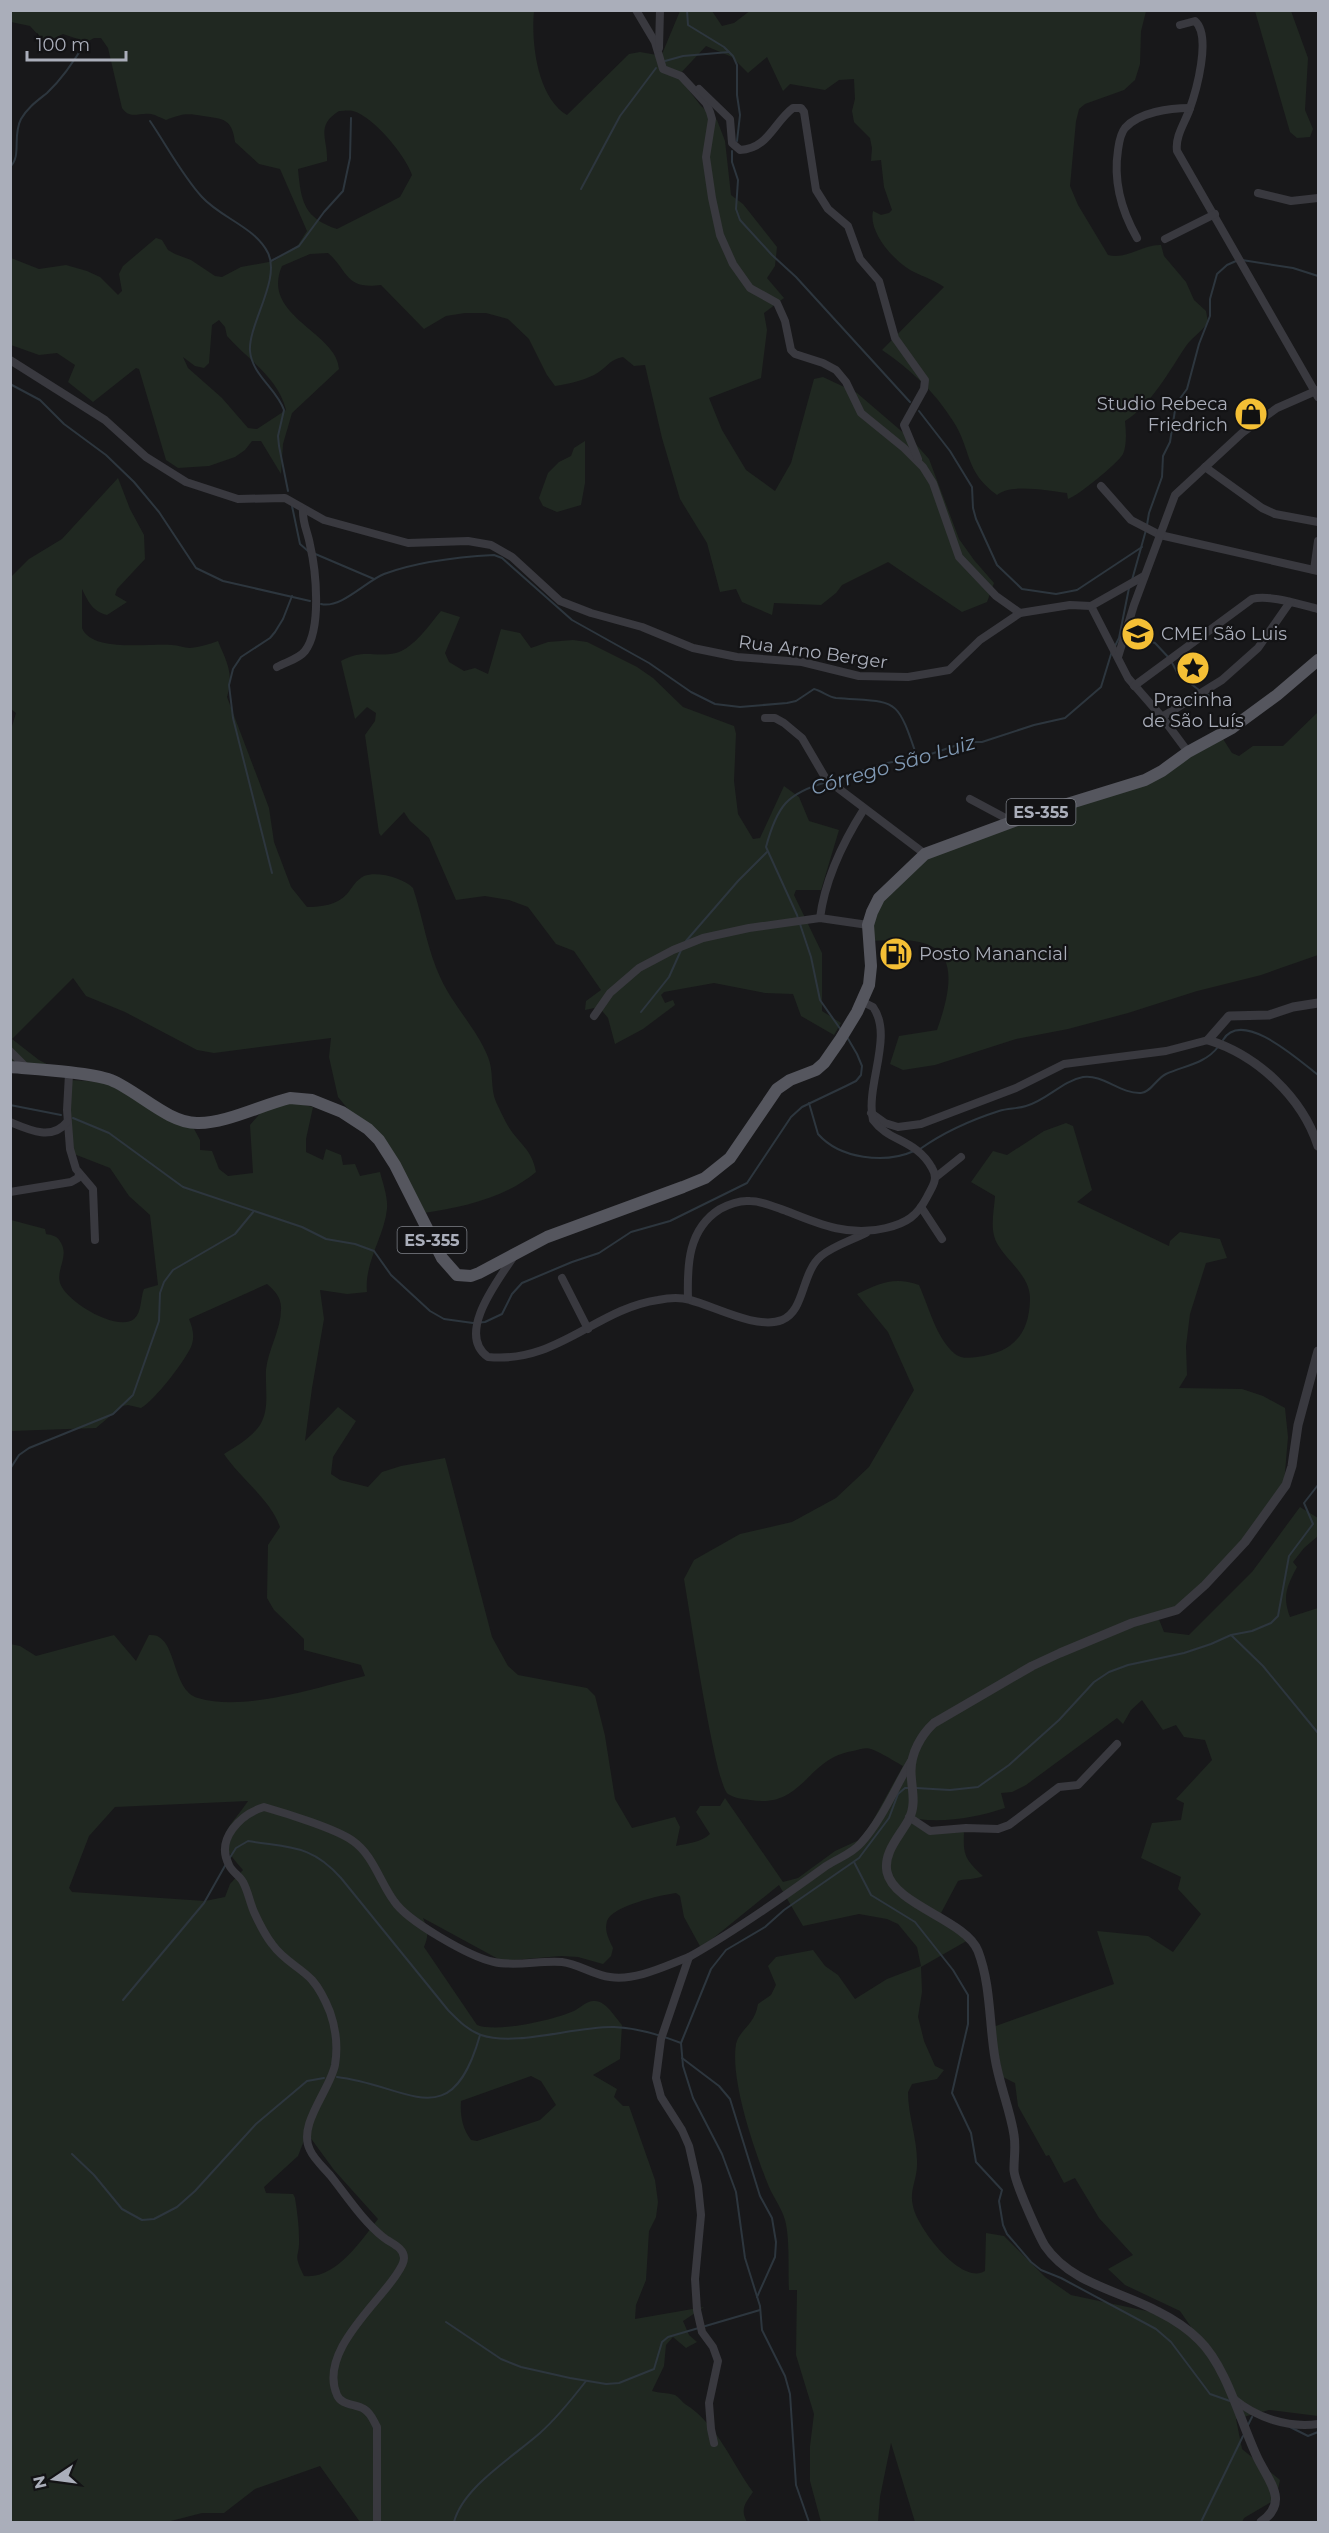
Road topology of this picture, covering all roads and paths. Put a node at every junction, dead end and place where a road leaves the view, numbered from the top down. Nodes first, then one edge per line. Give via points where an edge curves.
1 (636, 10) edge
2 (660, 10) edge
3 (1180, 25) dead end
4 (659, 52) junction
5 (692, 87) junction
6 (1190, 108) junction
7 (1258, 193) dead end
8 (1318, 198) edge
9 (1215, 214) junction
10 (1137, 238) dead end
11 (1165, 239) dead end
12 (10, 360) edge
13 (1317, 392) edge
14 (920, 463) junction
15 (1205, 467) junction
16 (1101, 486) dead end
17 (303, 509) junction
18 (1318, 522) edge
19 (1157, 533) junction
20 (1318, 541) edge
21 (1316, 571) edge
22 (1144, 576) junction
23 (1290, 602) junction
24 (1091, 606) junction
25 (1318, 609) edge
26 (1020, 613) junction
27 (1118, 657) junction
28 (1318, 660) edge
29 (277, 667) dead end
30 (1134, 686) junction
31 (1162, 717) junction
32 (765, 718) dead end
33 (1188, 752) junction
34 (970, 799) dead end
35 (864, 809) junction
36 (1012, 822) junction
37 (925, 854) junction
38 (820, 918) junction
39 (868, 926) junction
40 (863, 1002) junction
41 (1318, 1003) edge
42 (594, 1016) dead end
43 (1208, 1040) junction
44 (10, 1051) edge
45 (10, 1067) edge
46 (28, 1069) junction
47 (69, 1074) junction
48 (871, 1113) junction
49 (10, 1122) edge
50 (67, 1122) junction
51 (1318, 1146) edge
52 (961, 1157) dead end
53 (79, 1174) junction
54 (936, 1177) junction
55 (10, 1191) edge
56 (921, 1207) junction
57 (866, 1233) junction
58 (942, 1239) dead end
59 (96, 1240) dead end
60 (514, 1256) junction
61 (562, 1278) dead end
62 (688, 1299) junction
63 (588, 1329) junction
64 (1318, 1351) edge
65 (1118, 1744) dead end
66 (912, 1760) junction
67 (909, 1818) junction
68 (689, 1957) junction
69 (1233, 2398) junction
70 (1318, 2424) edge
71 (714, 2443) dead end
72 (377, 2523) edge
73 (1262, 2523) edge

1 - 4 street
2 - 4 street
3 - 6 street via 1195,21 1202,30 1202,61
4 - 5 street via 663,69 677,73
5 - 14 street via 706,103 712,119 706,157 720,235 733,264 750,288 777,303 791,350 836,370 861,413
5 - 14 street via 727,114 732,143 740,150 765,140 793,108 804,112 816,190 828,209 848,226 860,259 879,280 895,338 925,380 904,425
6 - 9 street via 1177,139 1177,151
6 - 10 street via 1151,114 1129,124 1122,134 1116,179 1127,220
7 - 8 street via 1291,201
9 - 11 street
9 - 13 street
12 - 17 street, Rua Arno Berger via 105,420 172,475 228,497 285,498
13 - 15 street via 1277,408
14 - 26 street via 933,483 959,557 996,596
15 - 18 street via 1262,508
15 - 19 street via 1175,495
16 - 19 street via 1128,517
17 - 26 street, Rua Arno Berger via 324,520 408,543 468,541 491,545 512,557 560,601 693,648 737,657 802,662 859,676 908,677 949,670 980,640
17 - 29 street via 316,596 312,633 301,655
19 - 21 street
19 - 22 street
20 - 21 street
22 - 24 street
22 - 27 street
23 - 25 street
23 - 30 street via 1252,599
23 - 31 street via 1258,648 1222,680
24 - 26 street, Rua Arno Berger via 1070,605
24 - 27 street
27 - 30 street
28 - 33 main road, ES-355 via 1232,728
30 - 31 street
31 - 33 street
32 - 35 street via 780,719 795,731 826,779
33 - 36 main road, ES-355 via 1145,780
34 - 36 street
35 - 37 street
35 - 38 street via 835,864
36 - 37 main road, ES-355
37 - 39 main road, ES-355 via 879,898
38 - 39 street
38 - 42 street via 703,938 673,950 622,981
39 - 40 main road, ES-355 via 871,966
40 - 48 street via 873,1007 881,1038
40 - 60 main road, ES-355 via 824,1063 777,1089 730,1158 710,1175 547,1237
41 - 43 street via 1263,1016 1233,1014 1223,1020
43 - 48 street via 1166,1051 1057,1066 1016,1088 921,1124 898,1127
43 - 51 street via 1257,1063 1290,1098 1310,1126
44 - 46 street
45 - 46 main road, ES-355
46 - 47 main road, ES-355
47 - 50 street
47 - 60 main road, ES-355 via 107,1079 125,1086 178,1120 195,1123 290,1098 302,1097 324,1104 368,1129 386,1148 450,1270 471,1276
48 - 54 street via 877,1126 923,1154
49 - 50 street via 41,1133 59,1129
50 - 53 street via 70,1149
52 - 54 street
53 - 55 street via 71,1182
53 - 59 street via 93,1189
54 - 56 street
56 - 57 street via 909,1221
56 - 58 street
57 - 62 street via 821,1256 807,1275 796,1308 779,1322 743,1317
57 - 62 street via 830,1227 770,1205 735,1202 712,1214 697,1234 688,1262
60 - 63 street via 483,1303 476,1337 488,1357 542,1352
61 - 63 street
62 - 63 street via 644,1303
64 - 66 street via 1282,1494 1205,1585 1177,1610 1132,1623 1032,1666 934,1723 923,1735
65 - 67 street via 1078,1785 1059,1787 998,1829 930,1831
66 - 67 street
66 - 68 street via 855,1849
67 - 69 street via 886,1859 888,1876 897,1889 963,1934 978,1950 995,2058 1014,2137 1015,2176 1045,2246 1069,2270 1158,2311 1199,2341
68 - 71 street via 661,2039 656,2078 664,2103 685,2136 698,2186 701,2215 694,2278 702,2332 718,2361 709,2403
68 - 72 street via 641,1974 610,1977 562,1962 493,1962 445,1940 399,1909 363,1850 338,1833 264,1807 242,1817 230,1833 226,1856 229,1867 245,1885 271,1943 287,1962 312,1980 329,2009 335,2029 334,2067 307,2129 310,2150 368,2222 404,2254 401,2268 379,2300 349,2334 334,2373 336,2394 341,2401 362,2408 377,2427
69 - 70 street via 1266,2419
69 - 73 street via 1277,2497 1272,2513

